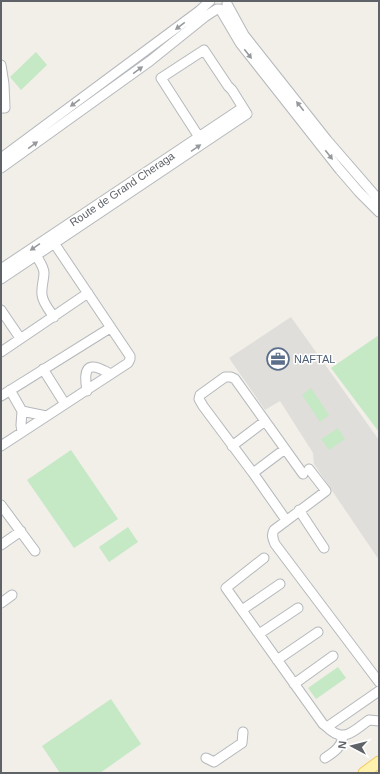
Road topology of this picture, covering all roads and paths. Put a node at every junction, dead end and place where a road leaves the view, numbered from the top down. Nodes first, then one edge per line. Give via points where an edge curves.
1 (210, 1) edge
2 (223, 6) edge
3 (1, 65) edge
4 (1, 108) edge
5 (244, 111) junction
6 (199, 137) junction
7 (1, 158) edge
8 (1, 168) edge
9 (379, 200) edge
10 (379, 212) edge
11 (52, 240) junction
12 (36, 256) junction
13 (1, 269) edge
14 (1, 279) edge
15 (88, 293) junction
16 (1, 310) edge
17 (54, 317) junction
18 (110, 328) junction
19 (20, 338) junction
20 (1, 352) edge
21 (43, 369) junction
22 (111, 374) junction
23 (10, 390) junction
24 (87, 390) junction
25 (1, 396) edge
26 (65, 404) junction
27 (22, 411) junction
28 (46, 416) junction
29 (265, 421) junction
30 (22, 432) junction
31 (1, 446) edge
32 (232, 446) junction
33 (285, 449) junction
34 (253, 473) junction
35 (1, 505) edge
36 (299, 510) junction
37 (286, 520) junction
38 (21, 531) junction
39 (1, 545) edge
40 (324, 548) dead end
41 (35, 551) dead end
42 (264, 558) dead end
43 (280, 584) dead end
44 (12, 595) dead end
45 (1, 602) edge
46 (298, 608) dead end
47 (242, 610) junction
48 (318, 632) dead end
49 (259, 634) junction
50 (333, 656) dead end
51 (277, 660) junction
52 (379, 682) edge
53 (294, 684) junction
54 (379, 691) edge
55 (379, 722) edge
56 (327, 727) junction
57 (243, 732) dead end
58 (351, 735) junction
59 (206, 758) dead end
60 (325, 758) dead end
61 (379, 762) edge
62 (379, 769) edge
63 (364, 773) edge
64 (374, 773) edge

1 - 2 street via 212,6
1 -> 7 street
8 -> 2 street
9 -> 2 street via 327,140
2 -> 10 street via 240,43 340,170
3 - 4 street via 5,108
5 - 6 street, Route de Grand Cheraga
5 - 6 street via 204,50 161,78
11 -> 5 street
6 - 11 street, Route de Grand Cheraga
11 - 12 street
11 -> 13 street, Route de Grand Cheraga
11 - 15 street
12 - 14 street
12 - 17 street via 44,270 44,304
15 - 17 street
15 - 18 street
16 - 19 street
17 - 19 street
18 - 21 street
18 - 22 street via 130,357 129,362
19 - 20 street
21 - 23 street
21 - 26 street
22 - 24 street
22 - 24 street via 92,367 89,369 85,377
23 - 25 street
23 - 27 street
24 - 26 street
26 - 28 street
27 - 28 street
27 - 30 street
28 - 30 street
29 - 32 street
29 - 32 street via 231,377 206,390 199,399
29 - 33 street
30 - 31 street
32 - 34 street
33 - 34 street
33 - 36 street via 326,491
34 - 37 street
35 - 38 street
36 - 37 street
36 - 40 street
37 - 52 street via 272,533 275,544
38 - 39 street
38 - 41 street
42 - 47 street via 226,588
43 - 47 street
44 - 45 street
46 - 49 street
47 - 49 street
48 - 51 street
49 - 51 street
50 - 53 street
51 - 53 street
53 - 56 street
54 - 56 street
55 - 58 street via 369,720
56 - 58 street via 340,736
57 - 59 street via 242,743 214,762
58 - 60 street
61 - 63 main road
62 - 64 main road

